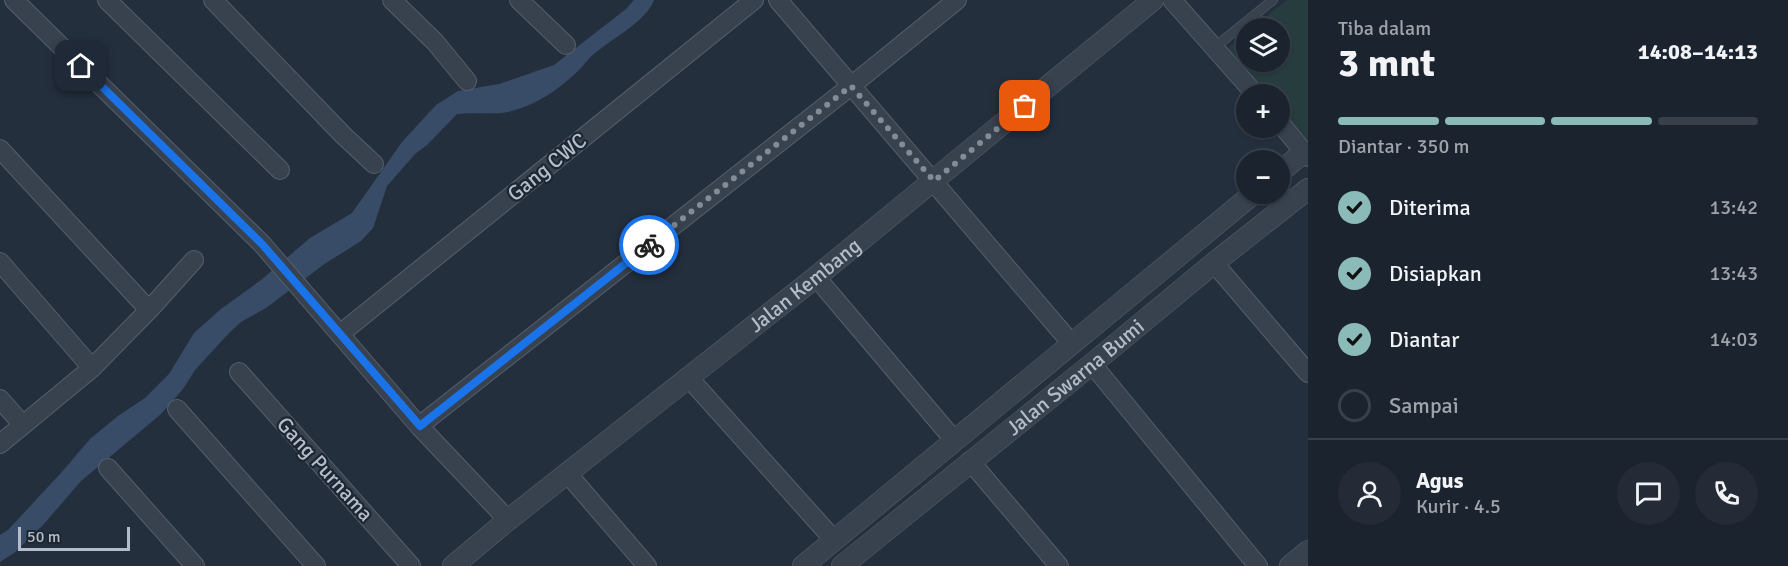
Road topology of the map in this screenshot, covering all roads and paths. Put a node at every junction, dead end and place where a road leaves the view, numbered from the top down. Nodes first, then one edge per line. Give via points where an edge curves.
1 (14, 0) edge
2 (107, 0) edge
3 (213, 0) edge
4 (392, 0) edge
5 (519, 0) edge
6 (754, 0) edge
7 (778, 0) edge
8 (957, 0) edge
9 (1153, 0) edge
10 (1172, 0) edge
11 (1273, 0) edge
12 (566, 45) dead end
13 (1215, 47) junction
14 (467, 81) dead end
15 (1246, 84) edge
16 (851, 86) junction
17 (1290, 135) edge
18 (0, 149) edge
19 (1306, 154) edge
20 (374, 164) dead end
21 (1290, 165) edge
22 (280, 170) dead end
23 (934, 181) junction
24 (1308, 189) edge
25 (1241, 204) edge
26 (194, 260) dead end
27 (0, 262) edge
28 (1214, 263) junction
29 (816, 277) junction
30 (1132, 294) junction
31 (148, 310) junction
32 (1150, 316) junction
33 (340, 334) junction
34 (1072, 344) junction
35 (1092, 364) junction
36 (92, 368) junction
37 (239, 372) dead end
38 (1308, 373) edge
39 (688, 376) junction
40 (0, 399) edge
41 (177, 409) dead end
42 (22, 424) junction
43 (420, 426) junction
44 (954, 440) junction
45 (0, 444) edge
46 (970, 461) junction
47 (108, 468) dead end
48 (567, 473) junction
49 (862, 517) junction
50 (508, 520) junction
51 (878, 537) junction
52 (834, 540) junction
53 (1308, 551) edge
54 (854, 562) edge
55 (195, 566) edge
56 (316, 566) edge
57 (411, 566) edge
58 (453, 566) edge
59 (647, 566) edge
60 (803, 566) edge
61 (1059, 566) edge
62 (1258, 566) edge
63 (1290, 566) edge

1 - 33 street via 279,262
2 - 22 street
3 - 20 street
4 - 14 street via 435,42
5 - 12 street
6 - 33 street, Gang CWC
7 - 16 street
8 - 16 street
9 - 23 street, Jalan Kembang
10 - 13 street
11 - 13 lane
13 - 15 street
16 - 23 street
16 - 43 street
17 - 19 street
18 - 31 street
19 - 21 street
23 - 29 street, Jalan Kembang
23 - 34 street
24 - 28 street, Jalan Swarna Bumi
25 - 30 street, Jalan Swarna Bumi
26 - 31 street
27 - 36 street
28 - 32 street, Jalan Swarna Bumi
28 - 38 street
29 - 39 street, Jalan Kembang
29 - 44 street
30 - 32 street
30 - 34 street, Jalan Swarna Bumi
31 - 36 street
32 - 35 street, Jalan Swarna Bumi
33 - 43 street
34 - 44 street, Jalan Swarna Bumi
35 - 46 street, Jalan Swarna Bumi
35 - 62 street
36 - 42 street
37 - 57 street, Gang Purnama
39 - 48 street, Jalan Kembang
39 - 52 street
40 - 42 street
41 - 56 street
42 - 45 street
43 - 50 street
44 - 49 street, Jalan Swarna Bumi
46 - 51 street, Jalan Swarna Bumi
46 - 61 street
47 - 55 street
48 - 50 street, Jalan Kembang
48 - 59 street
49 - 51 street
49 - 52 street, Jalan Swarna Bumi
50 - 58 street, Jalan Kembang
51 - 54 street, Jalan Swarna Bumi
52 - 60 street, Jalan Swarna Bumi
53 - 63 street

